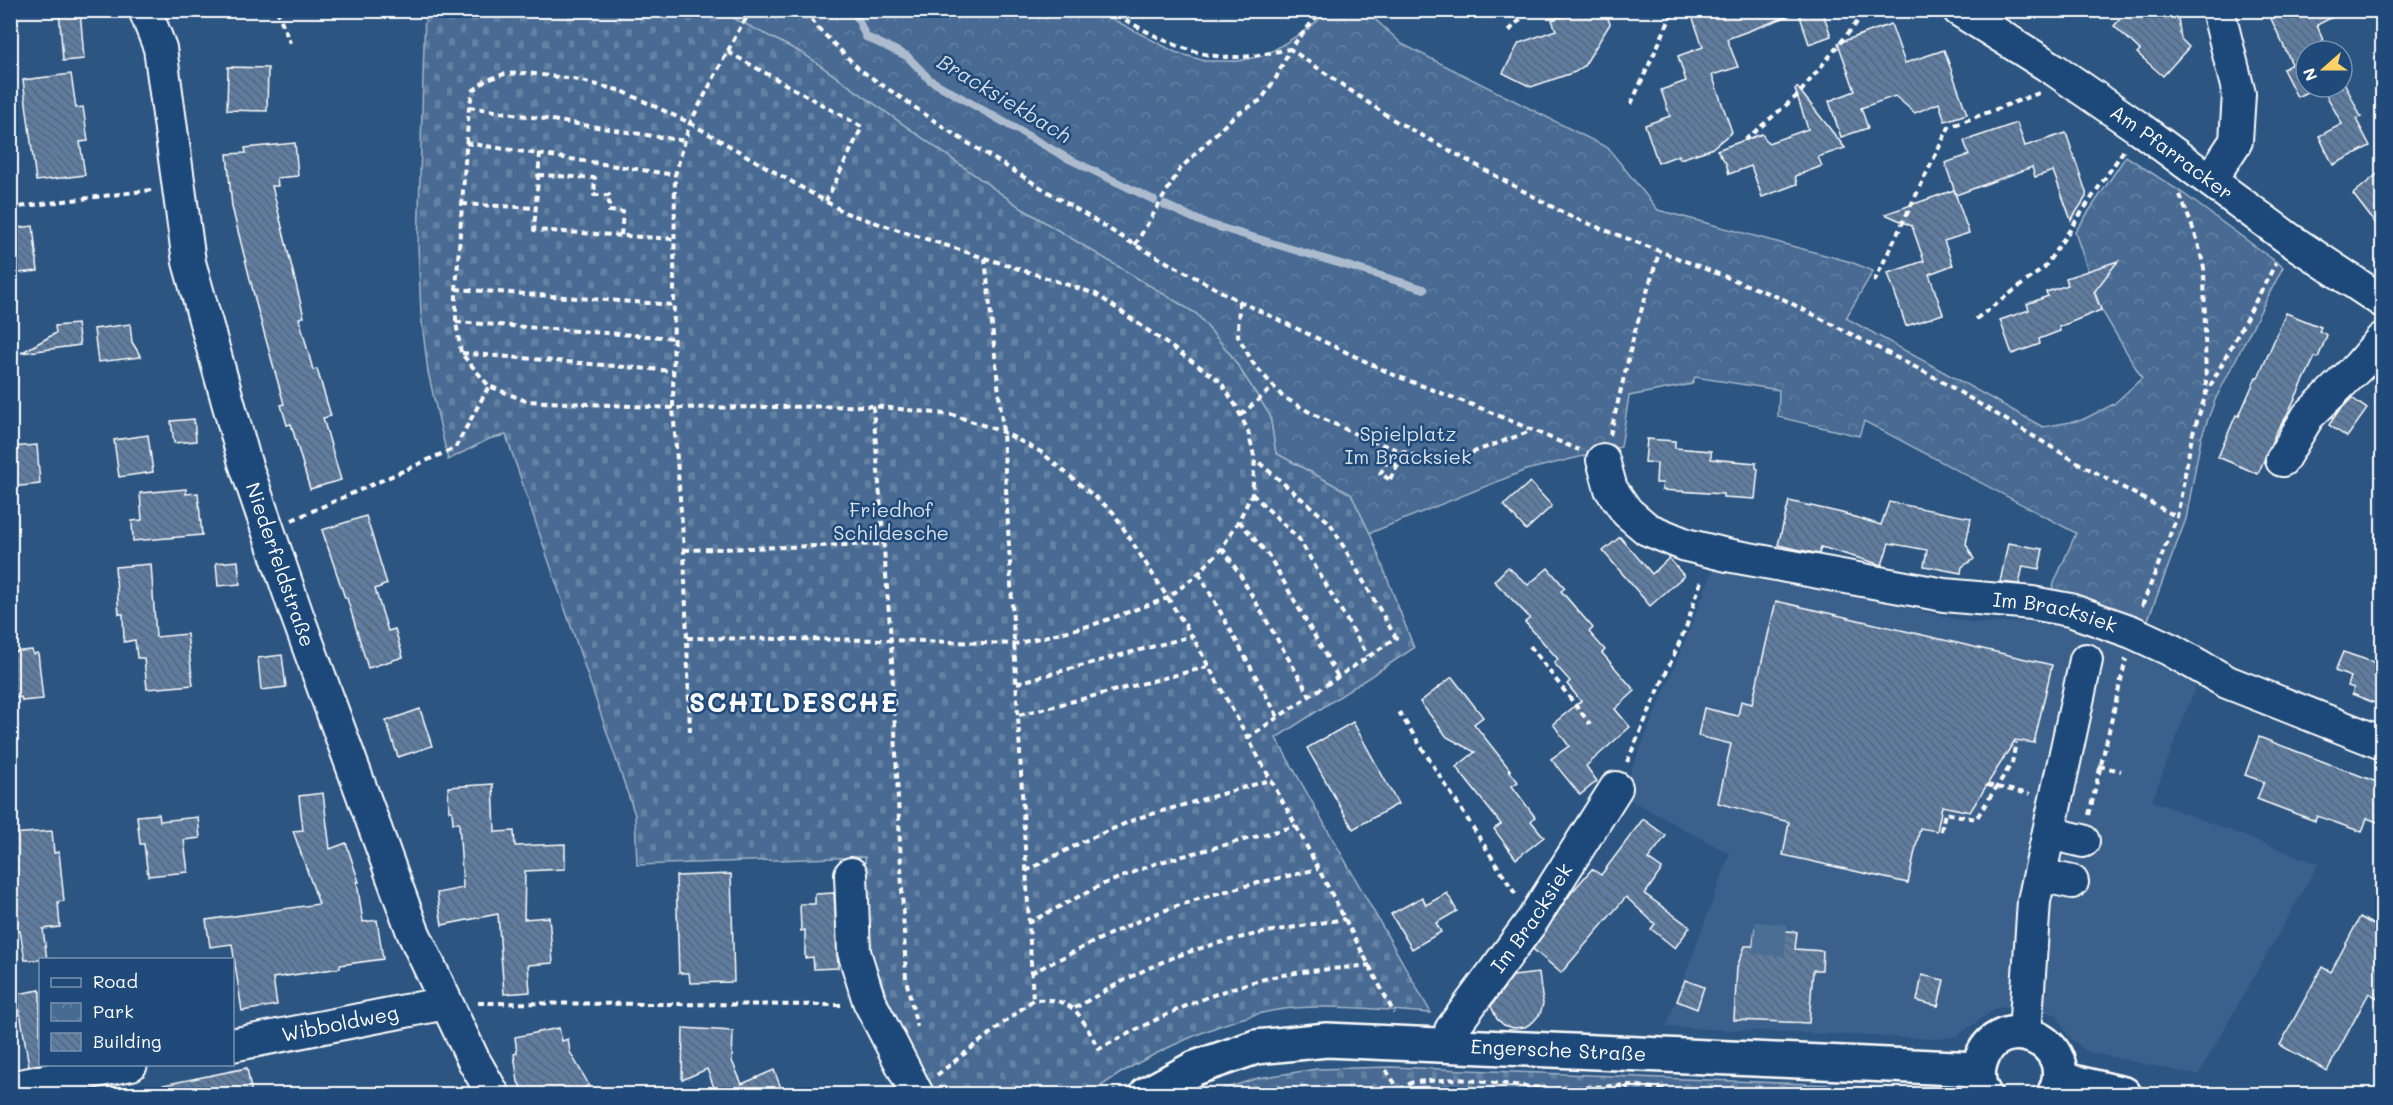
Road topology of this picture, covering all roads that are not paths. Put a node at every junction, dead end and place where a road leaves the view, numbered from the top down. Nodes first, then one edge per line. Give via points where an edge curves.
1 (145, 10) edge
2 (1959, 10) edge
3 (2218, 10) edge
4 (2211, 179) junction
5 (2382, 300) edge
6 (2382, 339) edge
7 (1603, 460) road end
8 (2282, 460) dead end
9 (2086, 660) dead end
10 (2382, 744) edge
11 (1621, 778) road end
12 (2086, 830) road end
13 (2049, 833) junction
14 (851, 874) dead end
15 (2040, 875) junction
16 (2072, 882) dead end
17 (446, 1003) junction
18 (2025, 1034) junction
19 (234, 1045) edge
20 (1450, 1046) junction
21 (126, 1066) edge
22 (1981, 1082) edge
23 (2057, 1087) edge
24 (10, 1088) edge
25 (920, 1089) edge
26 (493, 1095) edge
27 (1148, 1095) edge
28 (2124, 1095) edge

1 - 17 street, Niederfeldstraße via 160,48 189,262 245,463 413,932
2 - 4 street, Am Pfarracker via 2055,70 2132,144
3 - 4 street via 2239,94 2236,141
4 - 5 street, Am Pfarracker via 2289,239
6 - 8 street via 2308,416
7 - 10 street, Im Bracksiek via 1611,489 1627,512 1647,529 1706,551 1944,596 2070,610 2132,632 2227,682
9 - 13 street
11 - 20 street, Im Bracksiek via 1532,921 1451,1030
12 - 13 street
13 - 15 street
14 - 25 street via 854,952 869,1001
15 - 16 street
15 - 18 street via 2034,901
17 - 19 street, Wibboldweg
17 - 26 street, Niederfeldstraße
18 - 22 main road via 2012,1034 1989,1046 1982,1056
18 - 23 main road via 2048,1045 2055,1055 2059,1066
20 - 22 main road, Engersche Straße
20 - 27 main road, Engersche Straße via 1327,1040 1256,1047 1195,1068
21 - 24 street
23 - 28 main road

